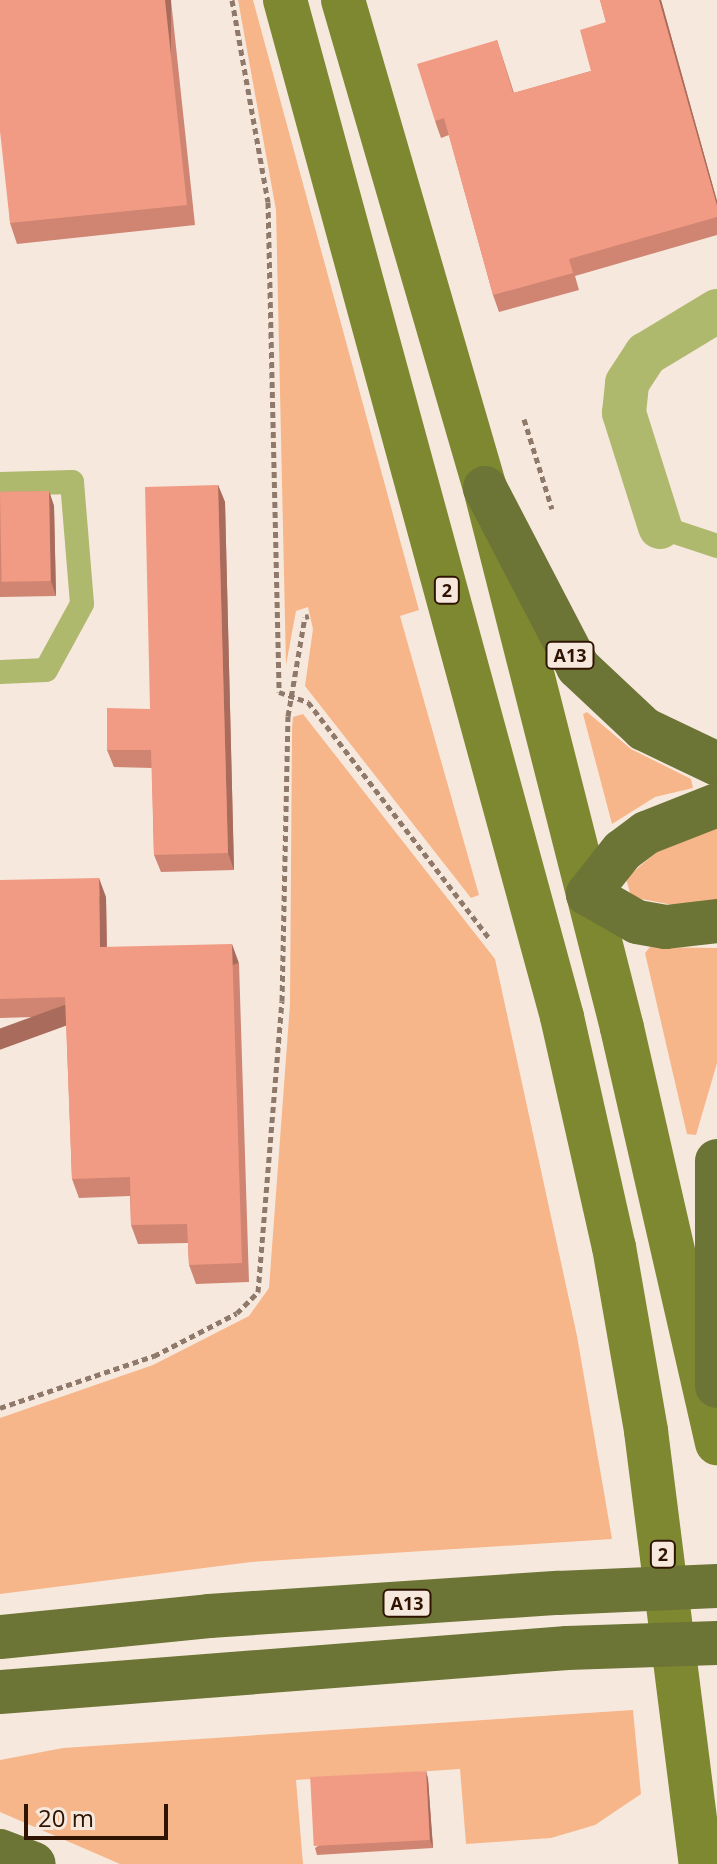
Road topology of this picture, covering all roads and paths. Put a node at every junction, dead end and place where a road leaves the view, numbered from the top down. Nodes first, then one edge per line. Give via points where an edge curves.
1 (232, 0) edge
2 (285, 0) edge
3 (343, 0) edge
4 (717, 311) edge
5 (524, 419) dead end
6 (0, 484) edge
7 (485, 488) junction
8 (555, 519) dead end
9 (660, 527) joint
10 (717, 546) edge
11 (309, 616) dead end
12 (0, 672) edge
13 (291, 696) junction
14 (717, 764) edge
15 (717, 805) edge
16 (517, 849) junction
17 (588, 894) junction
18 (717, 921) edge
19 (493, 923) dead end
20 (497, 938) dead end
21 (501, 952) dead end
22 (562, 1017) junction
23 (717, 1161) edge
24 (717, 1386) edge
25 (0, 1408) edge
26 (717, 1443) edge
27 (717, 1586) edge
28 (0, 1637) edge
29 (717, 1643) edge
30 (0, 1692) edge
31 (0, 1851) edge
32 (34, 1864) edge
33 (701, 1864) edge

1 - 13 path via 268,202 279,692
2 - 16 main road, 2
3 - 7 main road
4 - 9 street via 646,354 627,383 624,413
5 - 8 path
6 - 12 lane via 72,482 82,604 46,670
7 - 14 highway, A13 via 578,667 644,729
7 - 17 main road
9 - 10 lane
11 - 13 path
13 - 21 path via 308,702
13 - 25 path via 282,1001 258,1292 237,1313 154,1356
15 - 17 highway via 646,833 622,851
16 - 17 main road
16 - 22 main road, 2
17 - 18 highway via 637,922 666,927
17 - 22 main road via 569,948
17 - 26 main road
19 - 20 path
22 - 33 main road, 2 via 614,1247 646,1431
23 - 24 highway
27 - 28 highway, A13, bridge via 209,1616
29 - 30 highway, bridge via 567,1648
31 - 32 highway

